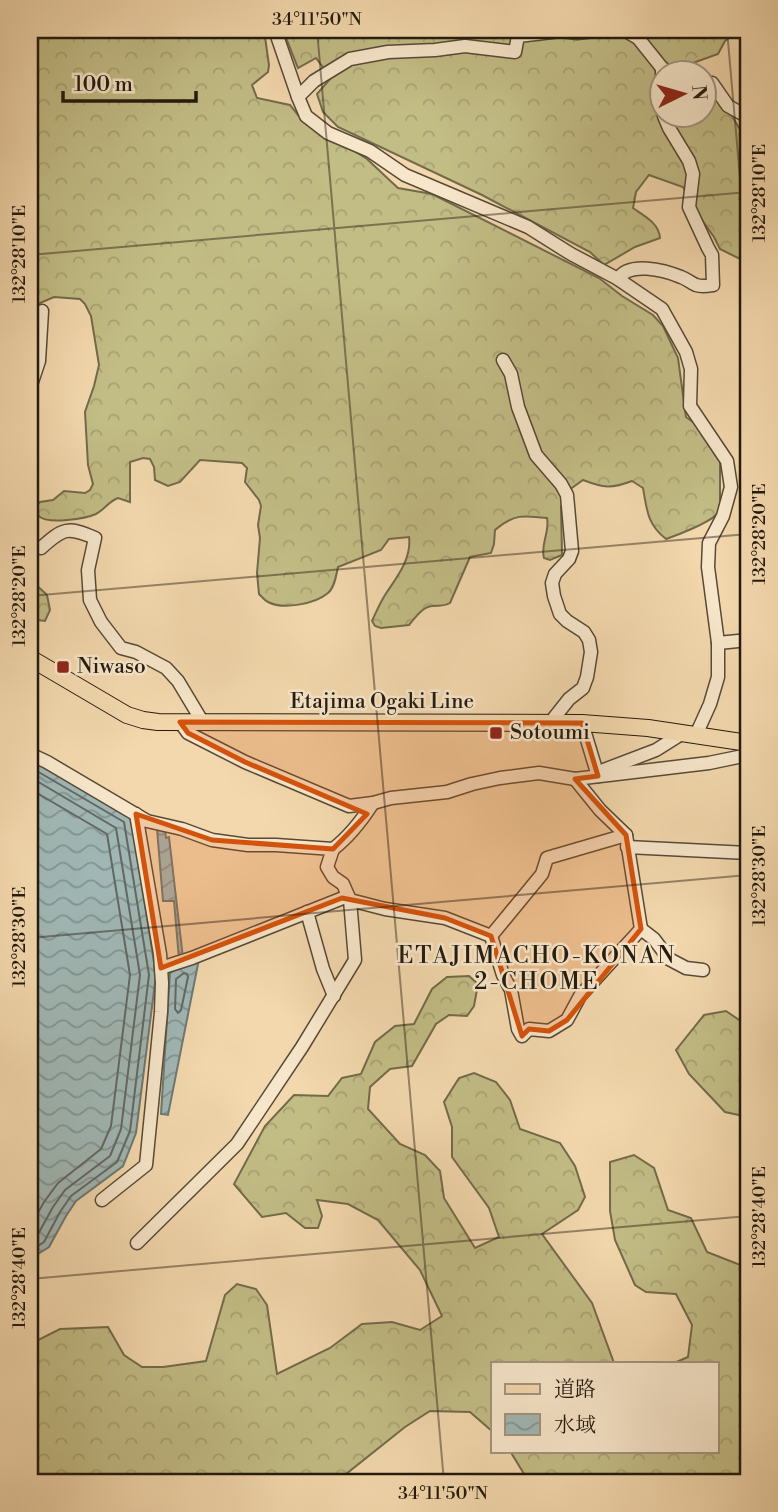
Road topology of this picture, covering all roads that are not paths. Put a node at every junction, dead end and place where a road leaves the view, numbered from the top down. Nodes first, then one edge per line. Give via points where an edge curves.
1 (275, 30) edge
2 (604, 30) edge
3 (624, 30) edge
4 (658, 60) edge
5 (718, 92) edge
6 (298, 97) junction
7 (748, 117) edge
8 (670, 130) edge
9 (618, 279) junction
10 (42, 311) dead end
11 (503, 360) dead end
12 (30, 388) edge
13 (30, 545) edge
14 (748, 640) edge
15 (718, 643) junction
16 (30, 658) edge
17 (180, 722) junction
18 (202, 722) junction
19 (550, 723) junction
20 (582, 723) junction
21 (690, 734) junction
22 (748, 743) edge
23 (30, 754) edge
24 (748, 755) edge
25 (598, 774) junction
26 (575, 779) junction
27 (373, 803) junction
28 (136, 814) junction
29 (627, 841) junction
30 (333, 849) junction
31 (748, 853) edge
32 (349, 898) junction
33 (307, 912) junction
34 (641, 929) junction
35 (491, 936) junction
36 (161, 968) junction
37 (703, 970) dead end
38 (334, 996) junction
39 (103, 1200) dead end
40 (136, 1243) dead end
41 (431, 1482) edge
42 (439, 1482) edge

1 - 6 street
2 - 6 street via 518,36 515,52 466,46 350,59
3 - 4 street
5 - 7 street via 728,106
6 - 9 street via 306,116 328,133 405,175 528,227
8 - 9 street via 693,174 689,206 712,255 713,285 699,286 680,276 643,268 621,273
9 - 15 street via 663,309 691,369 690,406 727,461 731,487 709,543
10 - 12 street via 39,361
11 - 19 street via 536,455 567,495 572,551 552,583 560,614 584,632 591,652 583,688
13 - 18 street via 41,548 58,533 73,530 96,538 88,570 90,600 101,622 121,648 166,668
14 - 15 street
15 - 21 street via 718,677 710,704
16 - 17 main road, Etajima Ogaki Line via 127,715
17 - 18 main road, Etajima Ogaki Line
17 - 27 street via 188,733 245,762 349,806
18 - 19 main road, Etajima Ogaki Line
19 - 20 main road, Etajima Ogaki Line
20 - 21 main road, Etajima Ogaki Line
20 - 25 street
21 - 22 main road, Etajima Ogaki Line
21 - 25 street
23 - 28 street
24 - 25 street
25 - 26 street
26 - 27 street via 539,773
26 - 29 street
27 - 30 street
28 - 30 street via 212,840
28 - 36 street
29 - 31 street
29 - 34 street
29 - 35 street via 547,858 542,874
30 - 32 street via 327,867
32 - 33 street
32 - 35 street via 445,918
32 - 38 street via 355,960
33 - 36 street
33 - 38 street
34 - 35 street via 580,996 567,1020 550,1031 529,1029 522,1035
34 - 37 street via 669,958 686,968
36 - 39 street via 146,1165
38 - 40 street via 237,1144
41 - 42 street

